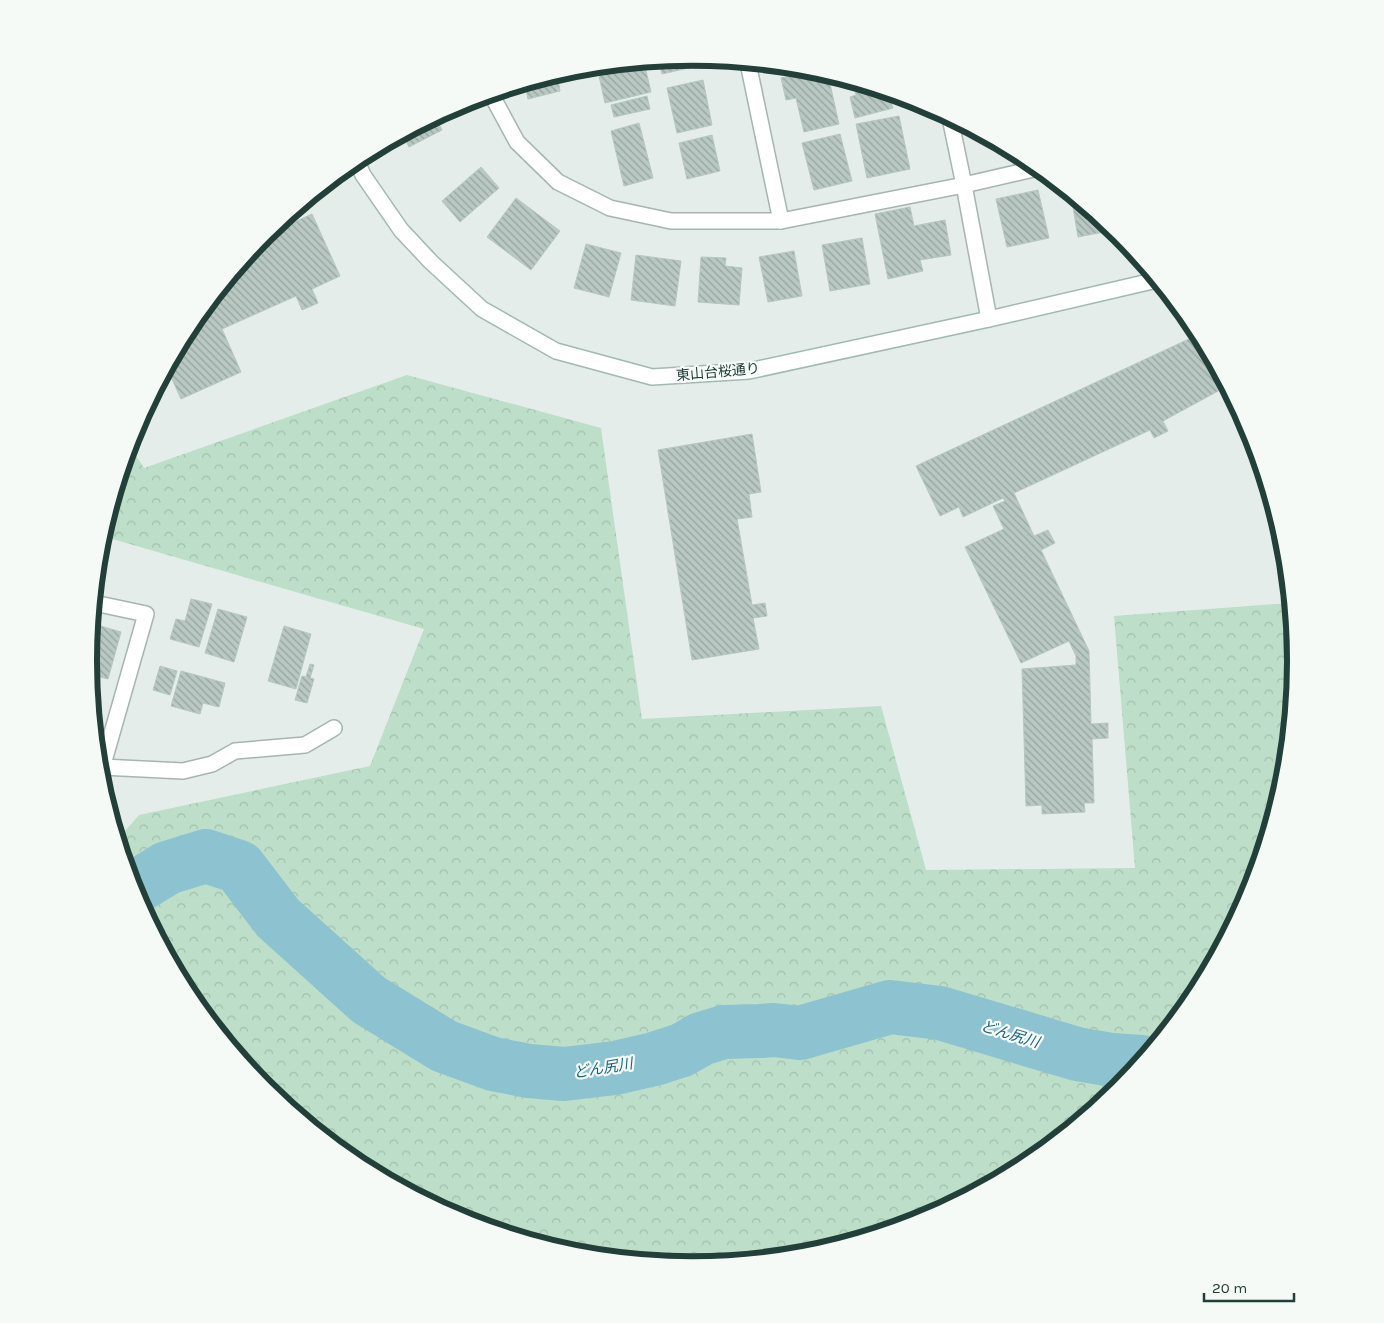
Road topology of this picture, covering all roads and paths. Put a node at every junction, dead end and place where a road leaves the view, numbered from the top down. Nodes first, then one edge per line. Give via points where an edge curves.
1 (749, 69) edge
2 (494, 100) edge
3 (952, 127) edge
4 (360, 168) edge
5 (1028, 170) edge
6 (964, 185) junction
7 (782, 221) junction
8 (1150, 282) edge
9 (989, 320) junction
10 (100, 604) edge
11 (334, 728) dead end
12 (105, 758) edge
13 (107, 772) edge

1 - 7 street
2 - 7 street via 517,142 558,182 610,208 671,221
3 - 6 street
4 - 9 street, 東山台桜通り via 401,230 482,309 556,352 652,377 749,371
5 - 6 street
6 - 7 street
6 - 9 street
8 - 9 street, 東山台桜通り
10 - 12 street via 146,614
11 - 13 street via 305,746 235,751 212,764 183,771

